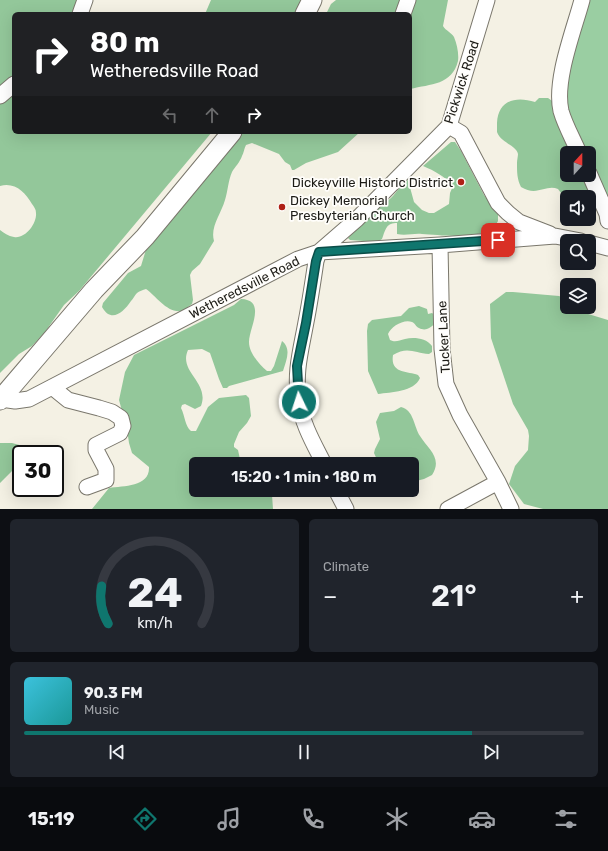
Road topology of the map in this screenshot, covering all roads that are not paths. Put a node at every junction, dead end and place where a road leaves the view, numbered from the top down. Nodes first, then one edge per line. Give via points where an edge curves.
1 (85, 0) edge
2 (312, 0) edge
3 (324, 0) edge
4 (408, 0) edge
5 (487, 0) edge
6 (582, 0) edge
7 (81, 12) edge
8 (306, 12) edge
9 (319, 12) edge
10 (404, 12) edge
11 (12, 86) edge
12 (0, 96) edge
13 (449, 126) junction
14 (216, 134) edge
15 (230, 134) edge
16 (576, 146) edge
17 (593, 182) edge
18 (608, 221) edge
19 (608, 229) edge
20 (555, 236) junction
21 (560, 237) edge
22 (440, 245) junction
23 (600, 246) edge
24 (319, 252) junction
25 (94, 290) junction
26 (52, 387) junction
27 (1, 399) edge
28 (320, 457) edge
29 (498, 482) junction
30 (87, 487) dead end
31 (340, 497) edge
32 (346, 509) edge
33 (448, 509) edge
34 (511, 509) edge

1 - 7 street
2 - 8 main road
3 - 9 main road
4 - 10 street
5 - 13 street, Pickwick Road
6 - 16 street via 562,71 559,98 561,112
11 - 12 street
13 - 20 street, Wetheredsville Road via 461,133 498,203 519,222
13 - 24 street, Pickwick Road via 357,219
14 - 25 main road via 139,225
15 - 25 main road via 145,238
17 - 18 street
19 - 23 street
20 - 21 street, Wetheredsville Road
20 - 22 street, Wetheredsville Road
22 - 24 street, Wetheredsville Road
22 - 29 street, Tucker Lane via 442,349 446,384 460,415
24 - 26 street, Wetheredsville Road via 298,258
24 - 28 street via 297,366 297,384 307,430
25 - 27 main road
26 - 27 street, Wetheredsville Road via 29,399
26 - 30 street via 68,400 112,412 121,418 123,426 120,433 96,445 106,469 106,480
29 - 33 street
29 - 34 street, Tucker Lane
31 - 32 street

